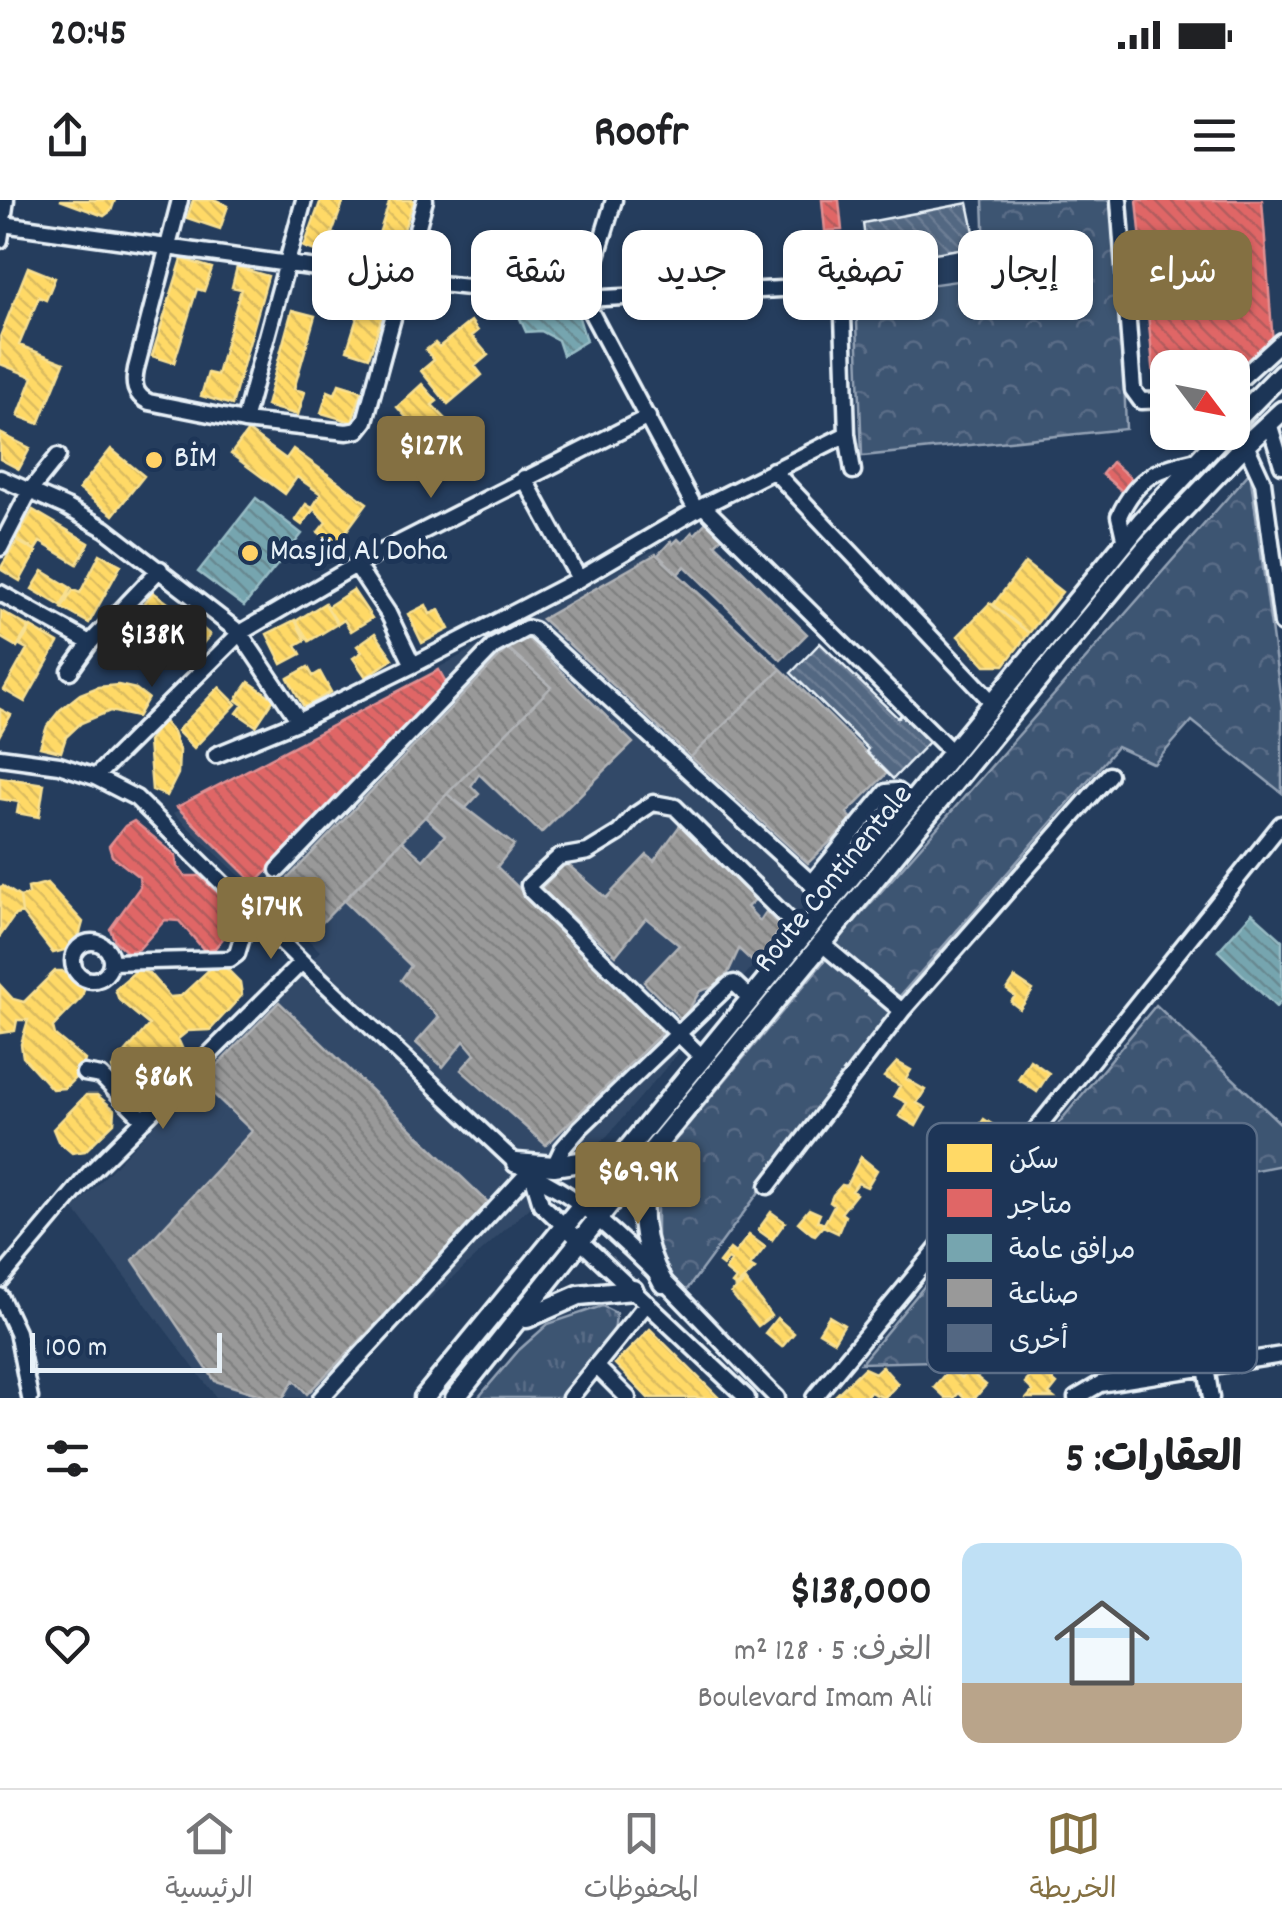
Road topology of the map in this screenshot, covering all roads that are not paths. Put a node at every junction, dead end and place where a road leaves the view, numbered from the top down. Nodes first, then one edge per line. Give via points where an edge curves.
1 (6, 200) edge
2 (180, 200) edge
3 (304, 200) edge
4 (425, 200) edge
5 (614, 200) edge
6 (1119, 200) edge
7 (416, 230) edge
8 (2, 232) edge
9 (602, 240) edge
10 (167, 246) junction
11 (288, 263) junction
12 (312, 267) edge
13 (602, 299) edge
14 (392, 320) edge
15 (595, 320) edge
16 (1282, 342) edge
17 (1250, 371) edge
18 (1280, 376) edge
19 (1150, 401) edge
20 (1250, 406) edge
21 (648, 416) junction
22 (1278, 416) edge
23 (244, 421) junction
24 (847, 434) junction
25 (1250, 441) edge
26 (1210, 450) edge
27 (1241, 450) edge
28 (1248, 450) edge
29 (58, 456) dead end
30 (1202, 459) junction
31 (1282, 465) edge
32 (773, 470) junction
33 (853, 471) dead end
34 (0, 478) edge
35 (524, 478) junction
36 (1282, 481) edge
37 (1263, 482) junction
38 (29, 492) junction
39 (700, 508) junction
40 (1125, 542) junction
41 (0, 548) edge
42 (356, 565) junction
43 (160, 569) junction
44 (579, 579) junction
45 (0, 593) edge
46 (1282, 624) edge
47 (240, 633) junction
48 (90, 643) junction
49 (413, 665) junction
50 (70, 671) dead end
51 (994, 704) junction
52 (299, 721) junction
53 (953, 753) junction
54 (216, 756) dead end
55 (0, 757) edge
56 (1109, 775) dead end
57 (95, 777) junction
58 (912, 803) junction
59 (1281, 824) edge
60 (278, 870) dead end
61 (812, 884) junction
62 (831, 901) junction
63 (250, 911) junction
64 (804, 935) junction
65 (822, 944) junction
66 (111, 962) dead end
67 (302, 962) junction
68 (751, 999) junction
69 (902, 1011) junction
70 (676, 1033) junction
71 (703, 1058) junction
72 (84, 1073) dead end
73 (144, 1120) junction
74 (1042, 1123) edge
75 (650, 1153) junction
76 (624, 1155) junction
77 (554, 1166) junction
78 (526, 1171) junction
79 (768, 1186) dead end
80 (582, 1205) junction
81 (598, 1219) junction
82 (564, 1226) junction
83 (580, 1242) junction
84 (927, 1262) edge
85 (0, 1280) edge
86 (662, 1283) junction
87 (0, 1296) edge
88 (640, 1297) junction
89 (514, 1327) junction
90 (1282, 1355) edge
91 (1257, 1359) edge
92 (596, 1366) junction
93 (1169, 1373) edge
94 (1207, 1373) edge
95 (30, 1398) edge
96 (321, 1398) edge
97 (424, 1398) edge
98 (455, 1398) edge
99 (570, 1398) edge
100 (628, 1398) edge
101 (747, 1398) edge
102 (777, 1398) edge
103 (814, 1398) edge
104 (1076, 1398) edge
105 (1211, 1398) edge

1 - 8 street
2 - 10 street
3 - 11 street
4 - 7 street
5 - 9 street
6 - 19 street via 1134,390 1141,401
8 - 10 street
10 - 11 street
10 - 23 street via 136,392 149,402
11 - 12 street
11 - 23 street
13 - 24 street via 842,286
14 - 23 street via 360,428
15 - 21 street
16 - 17 street
18 - 20 main road
21 - 35 street
21 - 39 street
22 - 25 main road, Route Continentale
22 - 31 street
24 - 32 street
24 - 33 street
26 - 30 main road, Route Continentale
27 - 65 main road, Route Continentale via 1148,547
28 - 37 street
29 - 38 street
30 - 40 main road, Route Continentale
30 - 40 street via 1148,475 1120,516
32 - 39 street
32 - 51 street
34 - 38 street
35 - 42 street
35 - 44 street
36 - 37 street
37 - 46 street
38 - 41 street
38 - 43 street via 105,529
39 - 44 street
39 - 53 street
40 - 51 main road, Route Continentale
42 - 47 street
42 - 49 street
43 - 47 street
43 - 48 street
44 - 49 street
45 - 48 street
47 - 52 street
47 - 57 street
48 - 50 street
49 - 52 street
51 - 53 main road, Route Continentale
52 - 54 street
53 - 58 main road, Route Continentale
55 - 57 street
56 - 69 street
57 - 63 street via 136,798
58 - 61 street via 886,792
58 - 62 main road, Route Continentale
59 - 74 street
60 - 61 street via 494,646 527,628
61 - 62 street
62 - 64 main road, Route Continentale
63 - 66 street via 230,959
63 - 67 street
64 - 68 main road, Route Continentale
64 - 70 street via 663,802 588,852 559,857 530,891
65 - 69 street
65 - 75 main road, Route Continentale
67 - 73 street
67 - 78 street
68 - 70 street via 729,984
68 - 71 main road, Route Continentale
69 - 79 street
70 - 71 street
70 - 77 street via 580,1128
71 - 76 main road, Route Continentale
72 - 73 street via 101,1076
73 - 85 street
75 - 81 main road, Route Continentale
75 - 86 main road via 644,1230
76 - 77 main road
76 - 80 main road, Route Continentale
77 - 78 main road
78 - 80 street
78 - 82 street via 541,1204
78 - 96 street
80 - 81 street
80 - 82 main road, Route Continentale
81 - 83 main road, Route Continentale
81 - 86 street
82 - 83 street
82 - 97 main road, Route Continentale
83 - 88 street
83 - 89 main road, Route Continentale
84 - 103 street
86 - 102 street
87 - 95 street via 17,1332
88 - 89 main road via 579,1295
88 - 92 street
88 - 101 street
89 - 98 main road, Route Continentale
90 - 91 street
92 - 99 street
92 - 100 street
93 - 104 street via 1100,1384
94 - 105 street

